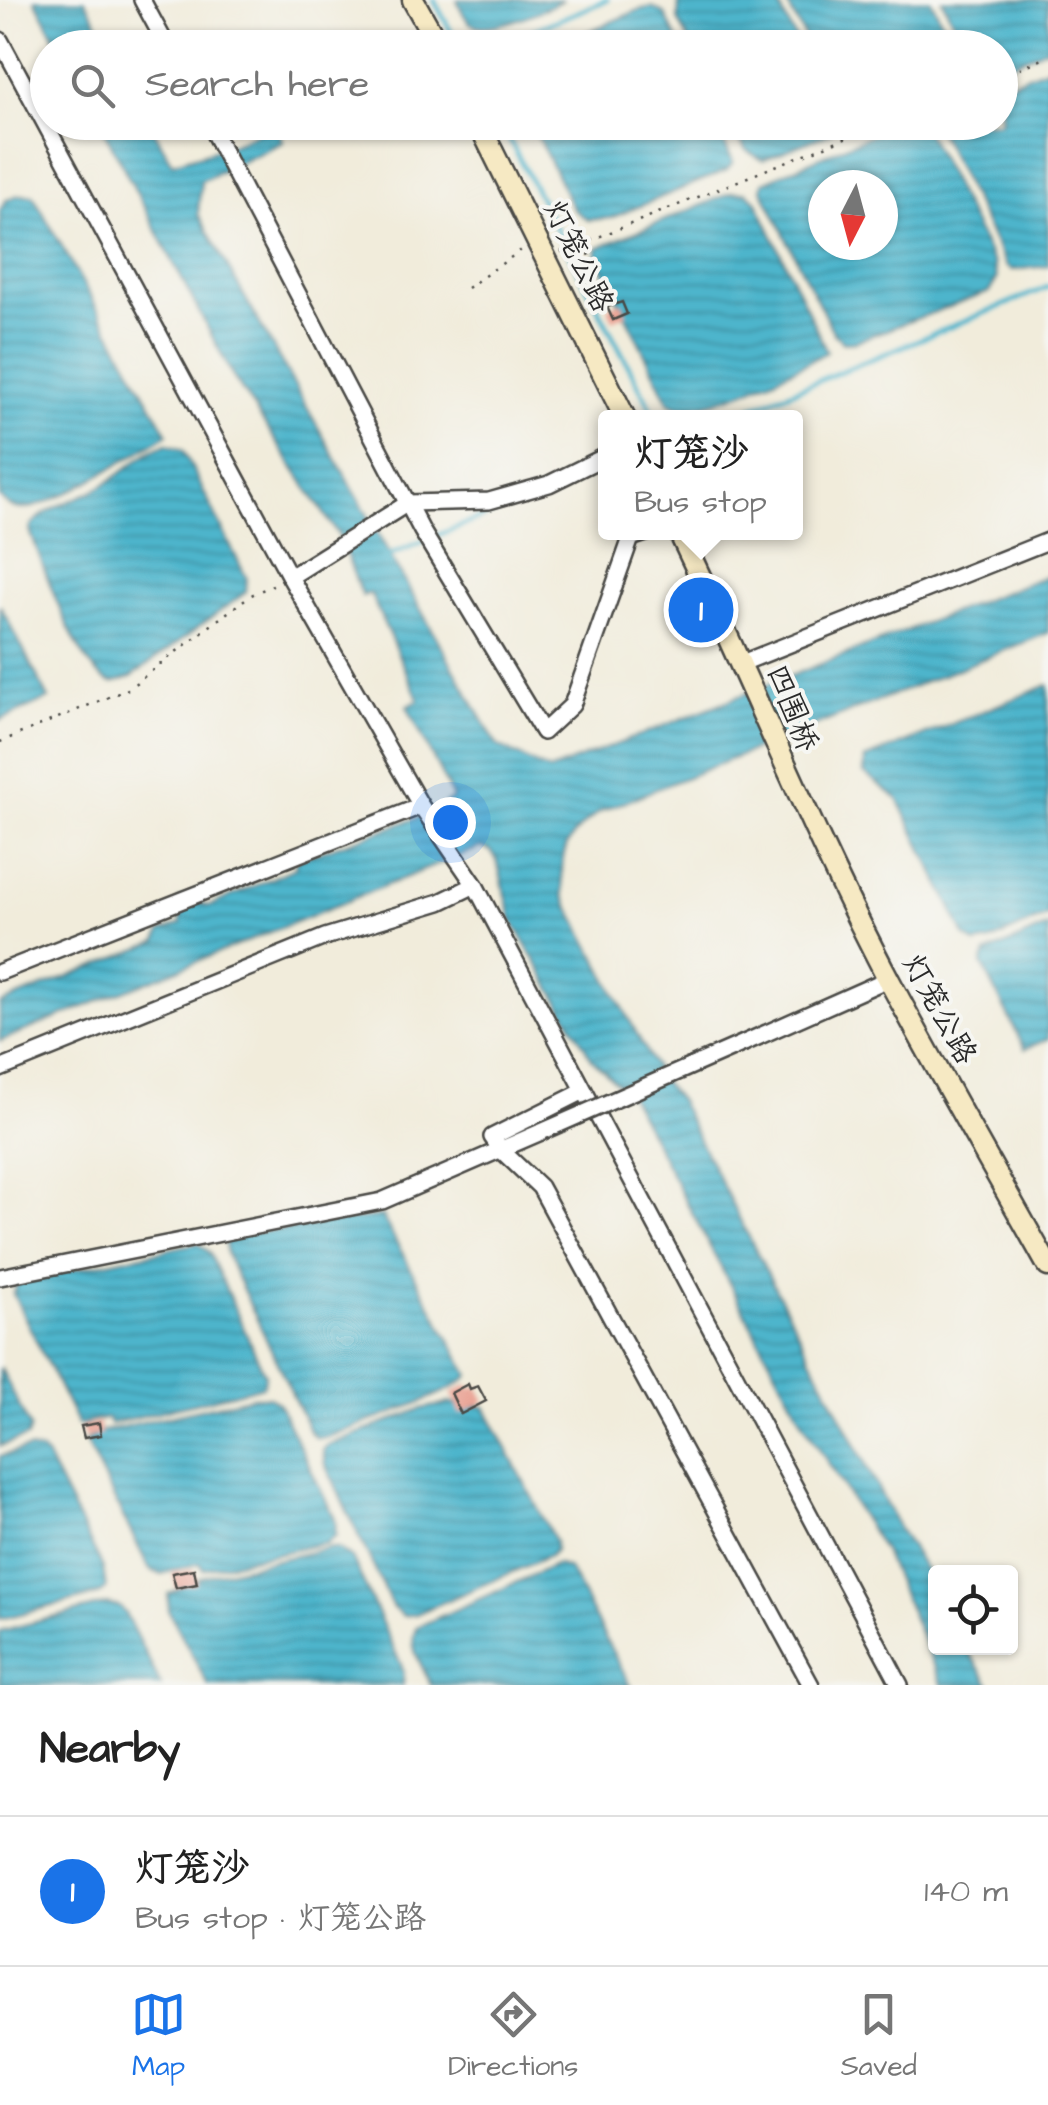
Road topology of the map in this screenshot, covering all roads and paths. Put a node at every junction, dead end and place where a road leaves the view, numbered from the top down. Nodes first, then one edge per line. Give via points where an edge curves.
1 (142, 0) edge
2 (413, 0) edge
3 (158, 30) edge
4 (430, 30) edge
5 (0, 40) edge
6 (1048, 57) edge
7 (1018, 69) edge
8 (30, 96) edge
9 (54, 140) edge
10 (218, 140) edge
11 (487, 140) edge
12 (840, 140) edge
13 (537, 238) junction
14 (583, 243) junction
15 (556, 254) dead end
16 (467, 288) dead end
17 (613, 302) dead end
18 (620, 410) edge
19 (598, 460) edge
20 (408, 503) junction
21 (630, 540) edge
22 (683, 540) edge
23 (1048, 541) edge
24 (290, 577) junction
25 (742, 663) junction
26 (0, 742) edge
27 (789, 777) joint
28 (422, 806) junction
29 (475, 885) junction
30 (0, 972) edge
31 (888, 979) junction
32 (0, 1069) edge
33 (584, 1091) junction
34 (500, 1150) junction
35 (1048, 1266) edge
36 (0, 1277) edge
37 (811, 1685) edge
38 (900, 1685) edge

1 - 3 street
2 - 4 street
5 - 8 street
6 - 7 path
9 - 24 street
10 - 20 street
11 - 13 street, 灯笼公路
12 - 14 path
13 - 16 path
13 - 18 street, 灯笼公路
14 - 15 path
14 - 17 path
19 - 20 street via 549,484 489,501
20 - 21 street via 543,732 572,705
20 - 24 street
22 - 25 street
23 - 25 street
24 - 26 path via 249,596 128,689
24 - 28 street
25 - 27 street, 四围桥
27 - 31 street, 灯笼公路
28 - 29 street
28 - 30 street
29 - 32 street via 325,937
29 - 33 street
31 - 34 street, bridge
31 - 35 street, 灯笼公路
33 - 34 street via 492,1137
33 - 38 street
34 - 36 street via 382,1201
34 - 37 street via 540,1187

